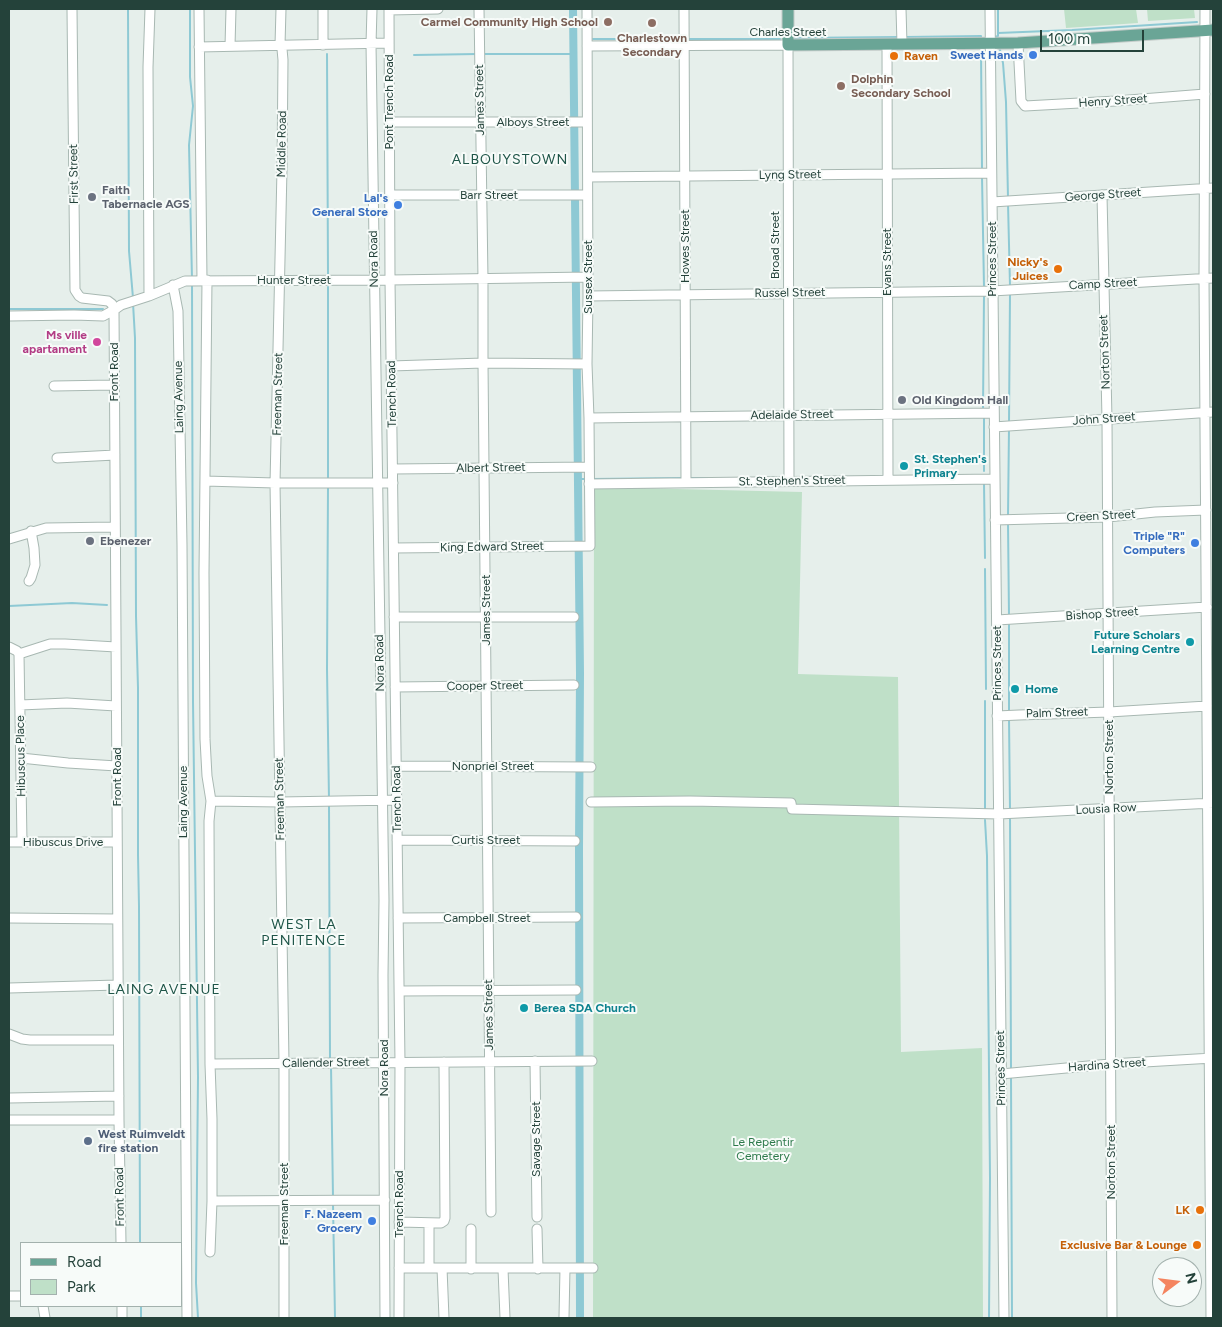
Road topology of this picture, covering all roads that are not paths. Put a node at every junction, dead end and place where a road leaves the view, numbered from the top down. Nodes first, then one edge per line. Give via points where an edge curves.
1 (72, 9) edge
2 (150, 9) edge
3 (199, 9) edge
4 (231, 9) edge
5 (281, 9) edge
6 (323, 9) edge
7 (372, 9) edge
8 (389, 9) edge
9 (438, 9) edge
10 (479, 9) edge
11 (587, 9) edge
12 (684, 9) edge
13 (788, 9) edge
14 (902, 9) edge
15 (990, 9) edge
16 (1205, 9) edge
17 (1209, 30) edge
18 (1018, 43) junction
19 (371, 44) junction
20 (389, 44) junction
21 (902, 44) junction
22 (990, 44) junction
23 (280, 45) junction
24 (323, 45) junction
25 (887, 45) junction
26 (230, 46) junction
27 (587, 46) junction
28 (684, 46) junction
29 (788, 46) junction
30 (199, 47) junction
31 (1205, 94) junction
32 (389, 122) junction
33 (481, 122) junction
34 (584, 122) junction
35 (992, 173) junction
36 (887, 174) junction
37 (788, 175) junction
38 (588, 176) junction
39 (685, 176) junction
40 (1209, 188) edge
41 (390, 195) junction
42 (481, 195) junction
43 (584, 195) junction
44 (1102, 195) junction
45 (992, 202) junction
46 (585, 277) junction
47 (1209, 278) edge
48 (483, 279) junction
49 (201, 280) junction
50 (281, 280) junction
51 (374, 280) junction
52 (390, 280) junction
53 (1103, 284) junction
54 (173, 285) junction
55 (992, 290) junction
56 (888, 292) junction
57 (788, 294) junction
58 (685, 295) junction
59 (149, 296) junction
60 (588, 296) junction
61 (114, 310) junction
62 (9, 316) edge
63 (483, 363) junction
64 (587, 364) junction
65 (392, 366) junction
66 (114, 385) junction
67 (54, 386) dead end
68 (1209, 412) edge
69 (994, 413) junction
70 (888, 414) junction
71 (789, 415) junction
72 (686, 416) junction
73 (589, 418) junction
74 (1107, 419) junction
75 (994, 427) junction
76 (114, 455) junction
77 (57, 458) dead end
78 (589, 467) junction
79 (485, 468) junction
80 (393, 469) junction
81 (995, 479) junction
82 (888, 480) junction
83 (205, 481) junction
84 (789, 481) junction
85 (686, 482) junction
86 (276, 483) junction
87 (378, 483) junction
88 (393, 483) junction
89 (589, 484) junction
90 (1206, 510) junction
91 (1108, 516) junction
92 (999, 520) junction
93 (115, 527) junction
94 (31, 532) junction
95 (9, 539) edge
96 (590, 546) joint
97 (485, 547) junction
98 (394, 548) junction
99 (29, 581) dead end
100 (1206, 607) junction
101 (1108, 613) junction
102 (486, 616) junction
103 (394, 617) junction
104 (574, 617) dead end
105 (1000, 620) junction
106 (9, 647) edge
107 (116, 647) junction
108 (19, 654) junction
109 (1210, 660) edge
110 (574, 684) dead end
111 (486, 686) junction
112 (395, 687) junction
113 (20, 705) junction
114 (116, 706) junction
115 (1207, 706) junction
116 (1109, 712) junction
117 (1000, 716) junction
118 (21, 758) junction
119 (116, 766) junction
120 (396, 766) junction
121 (487, 766) junction
122 (591, 767) dead end
123 (382, 800) junction
124 (396, 800) junction
125 (211, 801) junction
126 (280, 802) junction
127 (591, 802) dead end
128 (1211, 803) edge
129 (1109, 808) junction
130 (1002, 814) junction
131 (397, 840) junction
132 (488, 840) junction
133 (575, 841) dead end
134 (9, 842) edge
135 (22, 842) junction
136 (117, 842) junction
137 (576, 917) dead end
138 (9, 918) edge
139 (398, 918) junction
140 (488, 918) junction
141 (118, 919) junction
142 (118, 985) junction
143 (9, 988) edge
144 (576, 990) dead end
145 (399, 991) junction
146 (489, 991) junction
147 (9, 1034) edge
148 (118, 1040) junction
149 (1211, 1058) edge
150 (535, 1061) junction
151 (590, 1061) dead end
152 (384, 1062) junction
153 (400, 1062) junction
154 (444, 1062) junction
155 (490, 1062) junction
156 (284, 1063) junction
157 (210, 1064) junction
158 (1110, 1064) junction
159 (1001, 1074) junction
160 (119, 1096) junction
161 (9, 1098) edge
162 (9, 1120) edge
163 (119, 1120) junction
164 (385, 1200) junction
165 (212, 1201) junction
166 (285, 1201) junction
167 (491, 1212) dead end
168 (537, 1218) dead end
169 (399, 1222) junction
170 (429, 1223) junction
171 (471, 1229) dead end
172 (537, 1229) dead end
173 (121, 1242) edge
174 (210, 1252) dead end
175 (399, 1268) junction
176 (430, 1268) junction
177 (442, 1268) junction
178 (538, 1268) junction
179 (565, 1268) junction
180 (593, 1268) dead end
181 (471, 1269) junction
182 (503, 1269) junction
183 (564, 1317) dead end
184 (187, 1318) edge
185 (284, 1318) edge
186 (385, 1318) edge
187 (399, 1318) edge
188 (444, 1318) edge
189 (505, 1318) edge
190 (1004, 1318) edge
191 (1112, 1318) edge
192 (1212, 1318) edge

1 - 61 street, First Street via 75,290 82,298 108,301
2 - 59 street
3 - 30 street
4 - 26 street
5 - 23 street, Middle Road
6 - 24 street
7 - 19 street, Nora Road
8 - 9 street
8 - 20 street, Pont Trench Road
10 - 33 street, James Street
11 - 27 street, Sussex Street
12 - 28 street, Howes Street
13 - 29 main road, Broad Street
14 - 21 street
15 - 22 street, Princes Street
16 - 17 street
17 - 18 main road, Charles Street
17 - 31 street
18 - 22 main road, Charles Street
18 - 31 street, Henry Street via 1020,101 1027,106
19 - 20 street
19 - 24 street
19 - 51 street, Nora Road
20 - 32 street, Pont Trench Road
21 - 22 main road, Charles Street
21 - 25 main road, Charles Street
22 - 35 street, Princes Street
23 - 24 street
23 - 26 street
23 - 50 street, Middle Road via 283,60
25 - 29 main road, Charles Street
25 - 36 street, Evans Street
26 - 30 street
27 - 28 street, Charles Street
27 - 34 street, Sussex Street
28 - 29 street, Charles Street
28 - 39 street, Howes Street
29 - 37 street, Broad Street
30 - 49 street
31 - 40 street
32 - 33 street, Alboys Street
32 - 41 street, Pont Trench Road
33 - 34 street, Alboys Street
33 - 42 street, James Street
34 - 38 street, Sussex Street
35 - 36 street, Lyng Street
35 - 45 street, Princes Street
36 - 37 street, Lyng Street
36 - 56 street, Evans Street
37 - 39 street, Lyng Street
37 - 57 street, Broad Street
38 - 39 street, Lyng Street
38 - 43 street, Sussex Street
39 - 58 street, Howes Street
40 - 44 street, George Street
40 - 47 street
41 - 42 street, Barr Street
41 - 52 street, Pont Trench Road
42 - 43 street, Barr Street
42 - 48 street, James Street
43 - 46 street, Sussex Street
44 - 45 street, George Street
44 - 53 street, Norton Street
45 - 55 street, Princes Street
46 - 48 street, Hunter Street
46 - 60 street, Sussex Street
47 - 53 street, Camp Street
47 - 68 street
48 - 52 street, Hunter Street
48 - 63 street, James Street
49 - 50 street, Hunter Street
49 - 54 street, Hunter Street
49 - 83 street
50 - 51 street, Hunter Street
50 - 86 street, Freeman Street
51 - 52 street, Hunter Street
51 - 87 street, Nora Road
52 - 65 street, Trench Road
53 - 55 street, Camp Street
53 - 74 street, Norton Street
54 - 59 street, Hunter Street
54 - 184 street, Laing Avenue via 178,312 182,545
55 - 56 street, Russel Street
55 - 69 street, Princes Street
56 - 57 street, Russel Street
56 - 70 street, Evans Street
57 - 58 street, Russel Street
57 - 71 street, Broad Street
58 - 60 street, Russel Street
58 - 72 street, Howes Street
59 - 61 street, Hunter Street via 121,304
60 - 64 street, Sussex Street
61 - 62 street, Hunter Street via 103,316
61 - 66 street, Front Road
63 - 64 street
63 - 65 street
63 - 79 street, James Street
64 - 73 street, Sussex Street
65 - 80 street, Trench Road
66 - 67 street
66 - 76 street, Front Road
68 - 74 street, John Street
68 - 90 street
69 - 70 street, Adelaide Street
69 - 75 street, Princes Street
70 - 71 street, Adelaide Street
70 - 82 street, Evans Street
71 - 72 street, Adelaide Street
71 - 84 street, Broad Street
72 - 73 street, Adelaide Street
72 - 85 street, Howes Street
73 - 78 street, Sussex Street
74 - 75 street, John Street
74 - 91 street, Norton Street
75 - 81 street, Princes Street
76 - 77 street
76 - 93 street, Front Road
78 - 79 street, Albert Street
78 - 89 street, Sussex Street
79 - 80 street, Albert Street
79 - 97 street, James Street
80 - 88 street, Trench Road
81 - 82 street, St. Stephen's Street
81 - 92 street, Princes Street
82 - 84 street, St. Stephen's Street
83 - 86 street
83 - 125 street via 205,739
84 - 85 street, St. Stephen's Street
85 - 89 street, St. Stephen's Street
86 - 87 street
86 - 126 street, Freeman Street
87 - 88 street
87 - 123 street, Nora Road
88 - 98 street, Trench Road
89 - 96 street, Sussex Street
90 - 91 street, Creen Street
90 - 100 street
91 - 92 street, Creen Street
91 - 101 street, Norton Street
92 - 105 street, Princes Street
93 - 94 street via 46,528
93 - 107 street, Front Road
94 - 95 street
94 - 99 street via 35,565
96 - 97 street, King Edward Street
97 - 98 street, King Edward Street
97 - 102 street, James Street
98 - 103 street, Trench Road
100 - 101 street, Bishop Street
100 - 109 street
101 - 105 street, Bishop Street
101 - 116 street, Norton Street
102 - 103 street
102 - 104 street
102 - 111 street, James Street
103 - 112 street, Trench Road
105 - 117 street, Princes Street
106 - 108 street
107 - 108 street via 50,644
107 - 114 street, Front Road
108 - 113 street, Hibuscus Place
109 - 115 street
110 - 111 street, Cooper Street
111 - 112 street, Cooper Street
111 - 121 street, James Street
112 - 120 street, Trench Road
113 - 114 street
113 - 118 street, Hibuscus Place
114 - 119 street, Front Road
115 - 116 street, Palm Street
115 - 128 street
116 - 117 street, Palm Street
116 - 129 street, Norton Street
117 - 130 street, Princes Street
118 - 119 street
118 - 135 street, Hibuscus Place
119 - 136 street, Front Road
120 - 121 street, Nonpriel Street
120 - 124 street, Trench Road
121 - 122 street, Nonpriel Street
121 - 132 street, James Street
123 - 124 street
123 - 126 street
123 - 152 street, Nora Road
124 - 131 street, Trench Road
125 - 126 street
125 - 157 street
126 - 156 street, Freeman Street
127 - 130 street, Lousia Row via 792,802 792,809
128 - 129 street, Lousia Row
128 - 149 street
129 - 130 street, Lousia Row
129 - 158 street, Norton Street
130 - 159 street, Princes Street
131 - 132 street, Curtis Street
131 - 139 street, Trench Road
132 - 133 street, Curtis Street
132 - 140 street, James Street
134 - 135 street, Hibuscus Drive
135 - 136 street, Hibuscus Drive
136 - 141 street, Front Road
137 - 140 street, Campbell Street
138 - 141 street
139 - 140 street, Campbell Street
139 - 145 street, Trench Road
140 - 146 street, James Street
141 - 142 street, Front Road
142 - 143 street
142 - 148 street, Front Road
144 - 146 street
145 - 146 street
145 - 153 street, Trench Road
146 - 155 street, James Street
147 - 148 street via 30,1040
148 - 160 street, Front Road
149 - 158 street, Hardina Street
149 - 192 street
150 - 151 street, Callender Street
150 - 155 street, Callender Street
150 - 168 street, Savage Street
152 - 153 street, Callender Street
152 - 156 street, Callender Street
152 - 164 street, Nora Road
153 - 154 street, Callender Street
153 - 169 street, Trench Road
154 - 155 street, Callender Street
154 - 170 street via 445,1216 443,1222
155 - 167 street, James Street
156 - 157 street, Callender Street
156 - 166 street, Freeman Street
157 - 165 street
158 - 159 street, Hardina Street
158 - 191 street, Norton Street
159 - 190 street, Princes Street
160 - 161 street
160 - 163 street, Front Road
162 - 163 street
163 - 173 street, Front Road
164 - 166 street
164 - 186 street, Nora Road
165 - 166 street
165 - 174 street
166 - 185 street, Freeman Street
169 - 170 street
169 - 175 street, Trench Road
170 - 176 street
171 - 181 street
172 - 178 street
175 - 176 street
175 - 187 street, Trench Road
176 - 177 street
177 - 181 street
177 - 188 street
178 - 179 street
178 - 182 street
179 - 180 street
179 - 183 street
181 - 182 street
182 - 189 street

